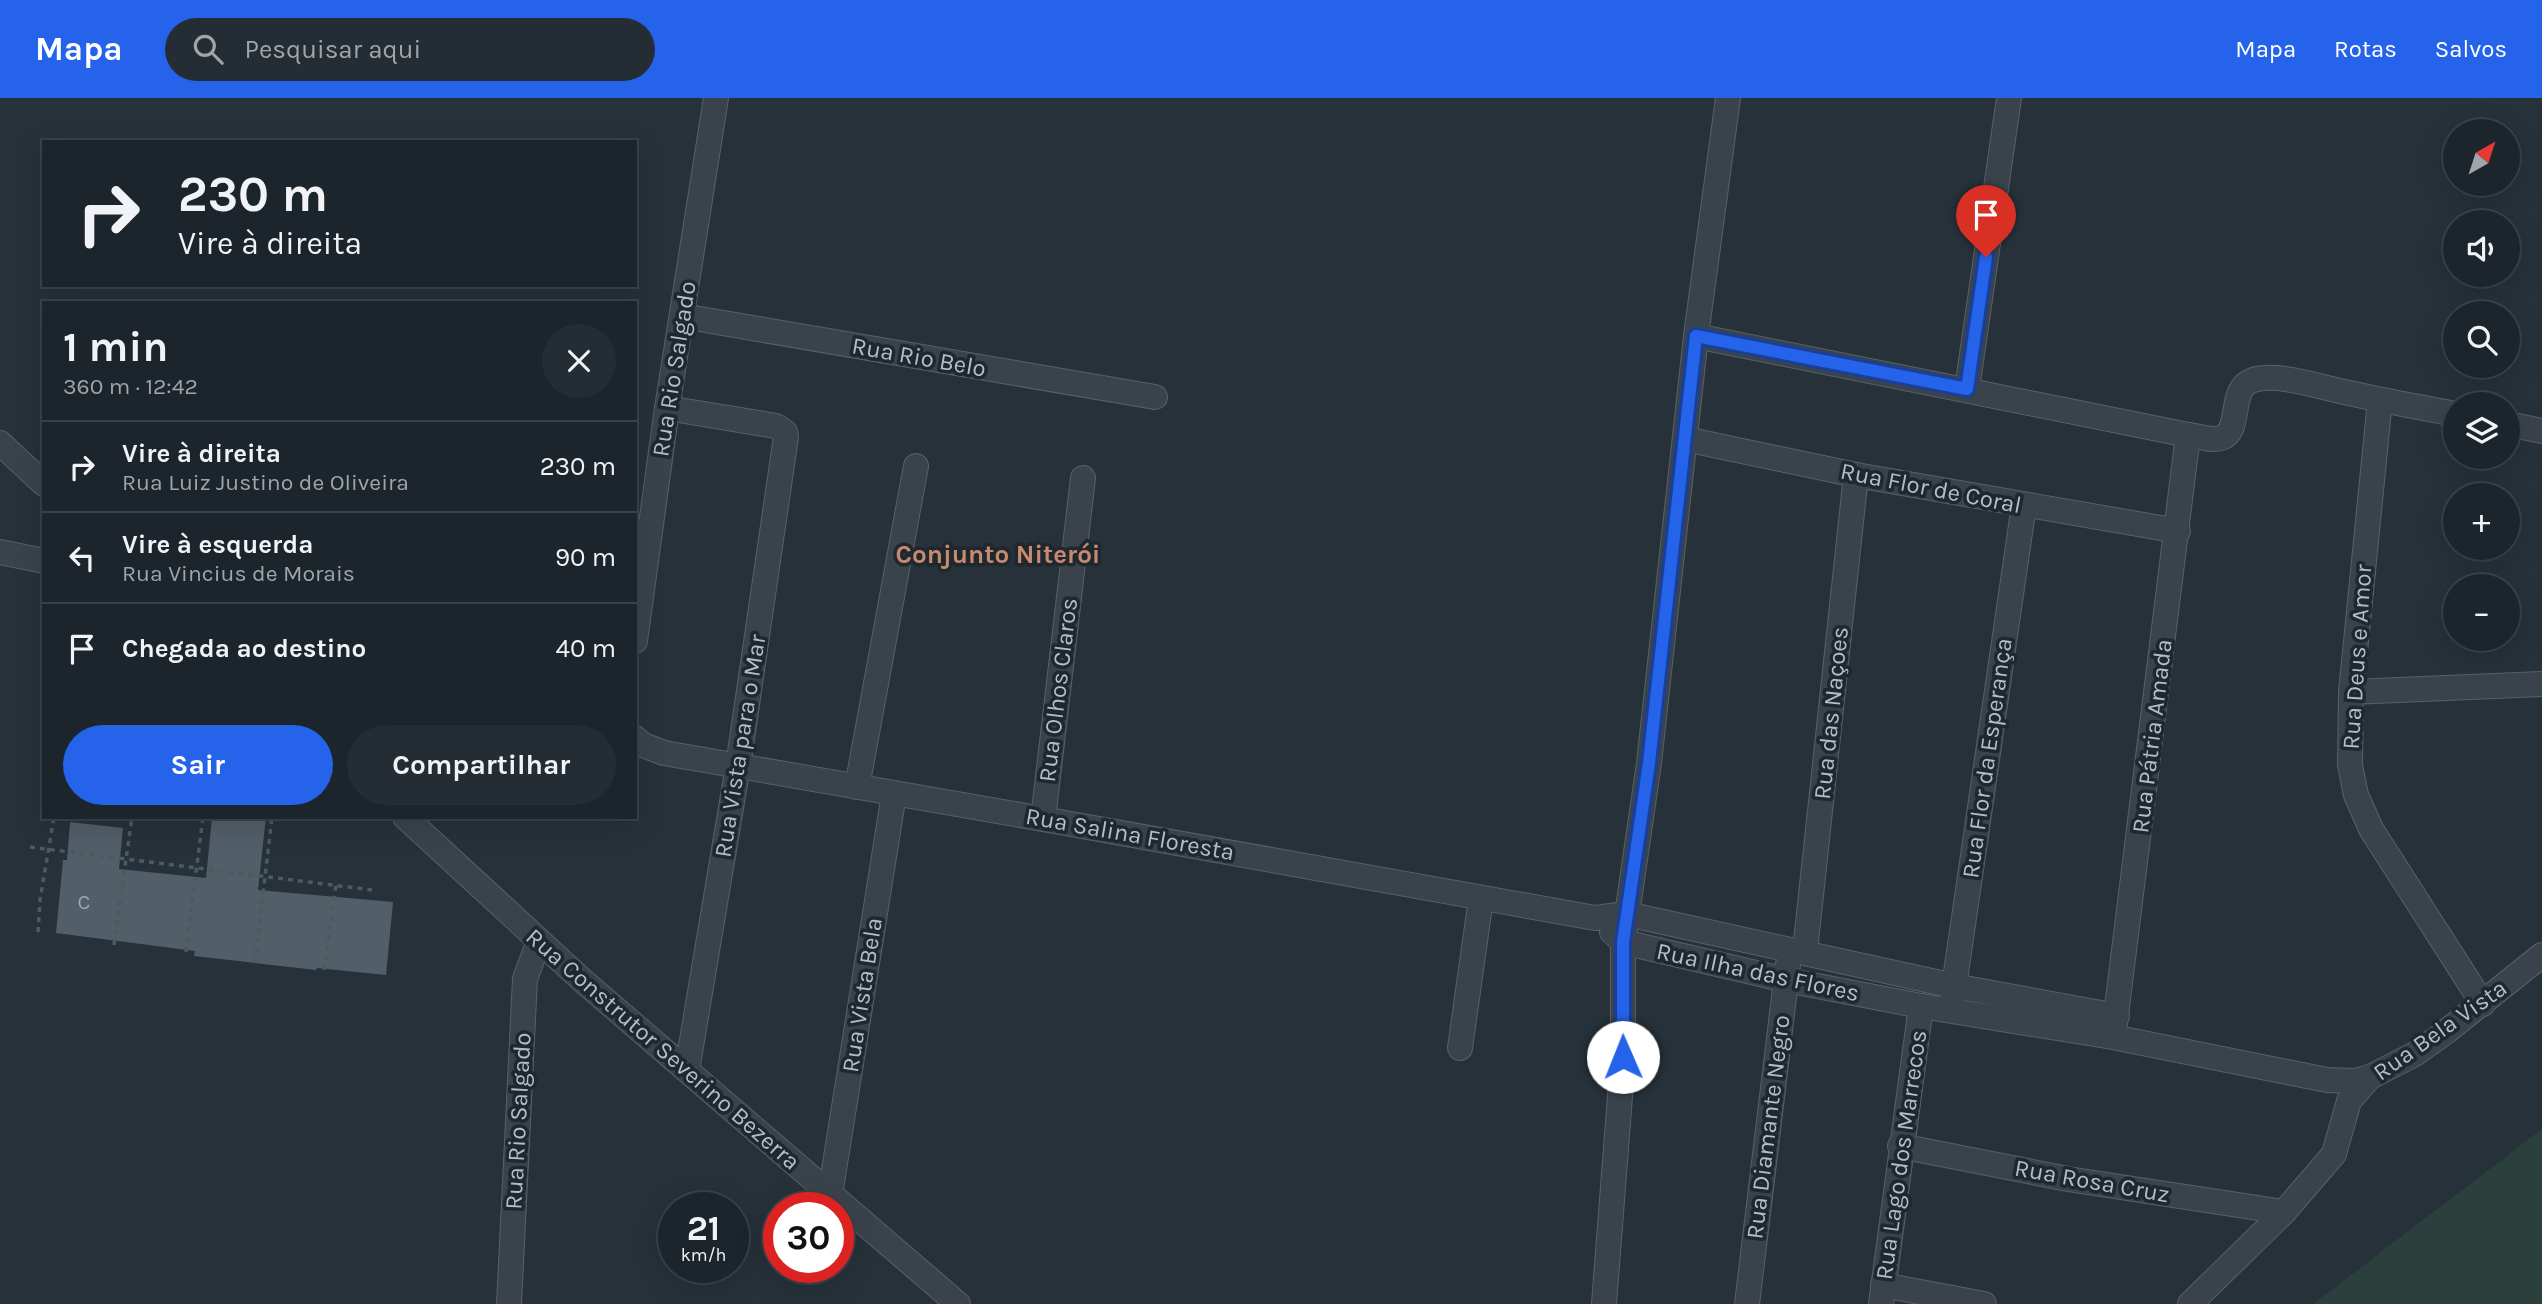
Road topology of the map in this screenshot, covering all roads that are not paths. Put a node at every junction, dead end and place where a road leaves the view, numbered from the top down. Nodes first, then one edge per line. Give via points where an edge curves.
1 (716, 98) edge
2 (1728, 98) edge
3 (2008, 98) edge
4 (682, 316) junction
5 (1696, 336) junction
6 (1967, 389) junction
7 (1155, 397) dead end
8 (2380, 400) junction
9 (667, 408) junction
10 (2443, 412) edge
11 (2520, 426) edge
12 (2542, 431) edge
13 (2188, 435) junction
14 (1685, 439) junction
15 (0, 443) edge
16 (916, 466) dead end
17 (1856, 475) junction
18 (1083, 478) dead end
19 (42, 482) edge
20 (2024, 505) junction
21 (2178, 531) junction
22 (0, 552) edge
23 (42, 561) edge
24 (637, 626) edge
25 (2542, 684) edge
26 (2351, 692) junction
27 (637, 740) edge
28 (738, 766) junction
29 (857, 787) junction
30 (894, 794) junction
31 (1043, 818) junction
32 (407, 819) edge
33 (1481, 898) junction
34 (1627, 914) junction
35 (1595, 918) junction
36 (539, 941) junction
37 (1623, 942) junction
38 (1797, 950) junction
39 (2542, 955) edge
40 (1786, 980) junction
41 (1954, 986) junction
42 (2483, 1004) junction
43 (1921, 1006) junction
44 (1951, 1011) junction
45 (2115, 1026) junction
46 (1460, 1048) dead end
47 (687, 1070) junction
48 (2370, 1077) junction
49 (1900, 1146) junction
50 (827, 1192) edge
51 (830, 1192) edge
52 (2284, 1212) junction
53 (854, 1215) edge
54 (1882, 1295) edge
55 (509, 1304) edge
56 (958, 1304) edge
57 (1604, 1304) edge
58 (1747, 1304) edge
59 (1984, 1304) edge
60 (2190, 1304) edge

1 - 4 street, Rua Rio Salgado
2 - 5 street
3 - 6 street
4 - 7 street, Rua Rio Belo
4 - 9 street, Rua Rio Salgado
5 - 6 street
5 - 14 street
6 - 13 street
8 - 10 street
8 - 13 street via 2286,380 2253,380 2239,393 2227,434 2216,438
8 - 26 street, Rua Deus e Amor
9 - 24 street, Rua Rio Salgado
9 - 28 street, Rua Vista para o Mar via 776,426 786,437
11 - 12 street
13 - 21 street, Rua Pátria Amada
14 - 17 street, Rua Flor de Coral
14 - 34 street via 1649,763
15 - 19 street
16 - 29 street
17 - 20 street, Rua Flor de Coral
17 - 38 street, Rua das Naçoes
18 - 31 street, Rua Olhos Claros
20 - 21 street, Rua Flor de Coral
20 - 41 street, Rua Flor da Esperança
21 - 45 street, Rua Pátria Amada
22 - 23 street
25 - 26 street
26 - 42 street, Rua Deus e Amor via 2350,765 2371,829
27 - 28 street, Rua Salina Floresta via 664,753
28 - 29 street, Rua Salina Floresta
28 - 47 street, Rua Vista para o Mar
29 - 30 street, Rua Salina Floresta
30 - 31 street, Rua Salina Floresta
30 - 51 street, Rua Vista Bela
31 - 33 street, Rua Salina Floresta
32 - 36 street, Rua Construtor Severino Bezerra
33 - 35 street, Rua Salina Floresta
33 - 46 street
34 - 35 street, Rua Ilha das Flores
34 - 37 street
34 - 38 street, Rua Ilha das Flores
35 - 37 street, Rua Ilha das Flores
36 - 47 street, Rua Construtor Severino Bezerra
36 - 55 street, Rua Rio Salgado via 525,979
37 - 40 street, Rua Ilha das Flores
37 - 57 street via 1623,1057
38 - 40 street, Rua Diamante Negro
38 - 41 street, Rua Ilha das Flores
39 - 42 street, Rua Bela Vista
40 - 43 street, Rua Ilha das Flores
40 - 58 street, Rua Diamante Negro
41 - 44 street, Rua Flor da Esperança
41 - 45 street, Rua Ilha das Flores
42 - 48 street, Rua Bela Vista via 2415,1054
43 - 44 street, Rua Ilha das Flores
43 - 49 street, Rua Lago dos Marrecos
44 - 45 street, Rua Ilha das Flores
45 - 48 street, Rua Ilha das Flores via 2326,1080 2354,1082
47 - 50 street, Rua Construtor Severino Bezerra
48 - 52 street, Rua Bela Vista via 2349,1101 2334,1154
49 - 52 street, Rua Rosa Cruz via 2068,1179
49 - 54 street, Rua Lago dos Marrecos
52 - 60 street, Rua Bela Vista
53 - 56 street, Rua Construtor Severino Bezerra
54 - 59 street

